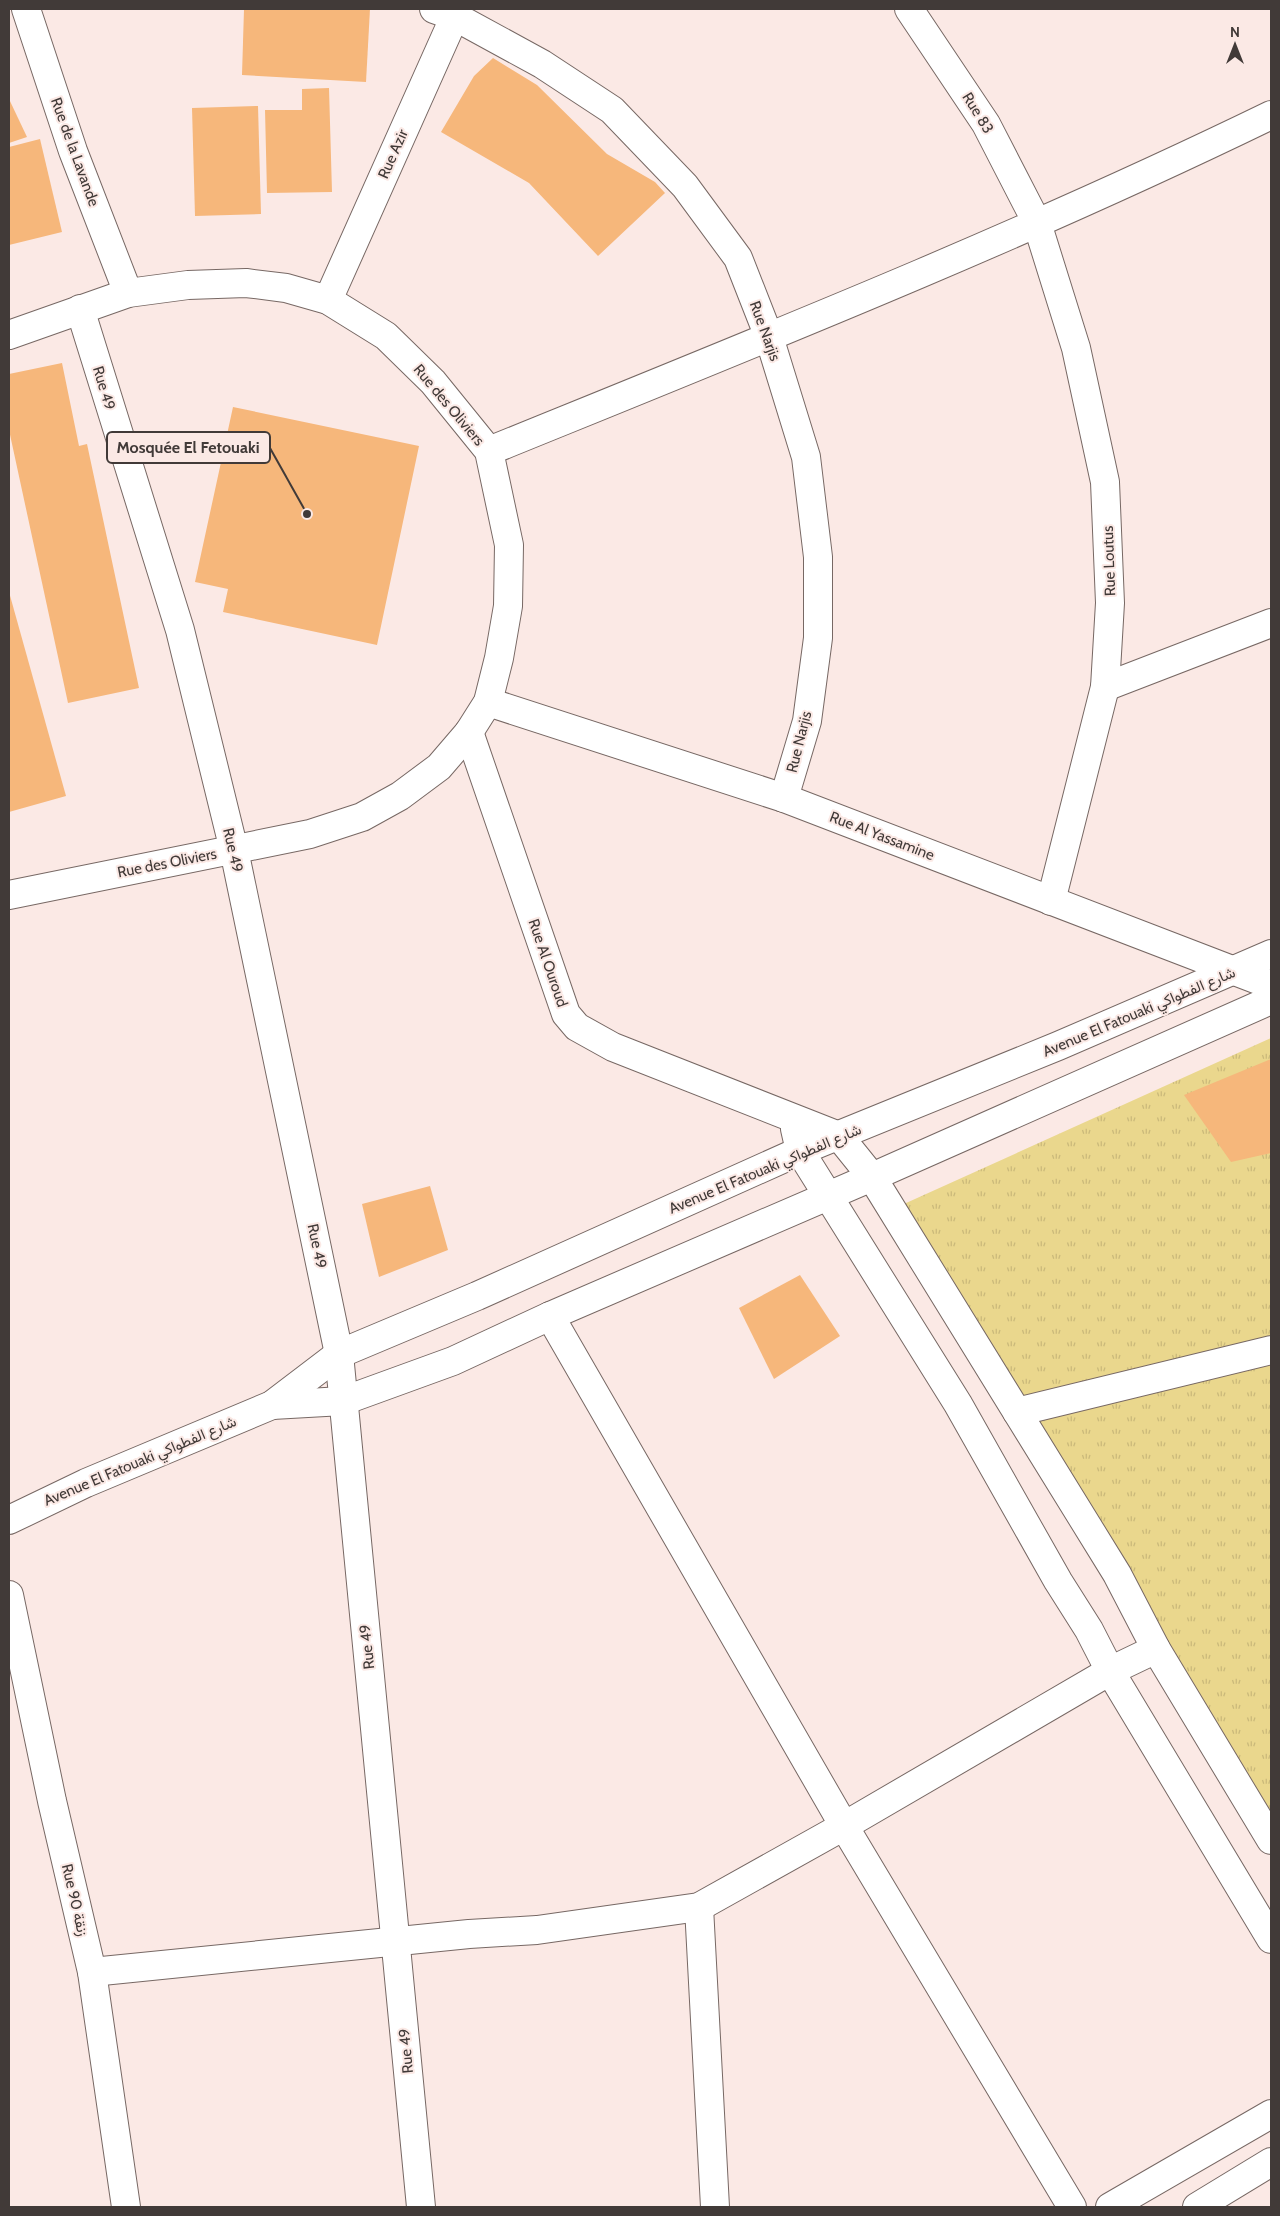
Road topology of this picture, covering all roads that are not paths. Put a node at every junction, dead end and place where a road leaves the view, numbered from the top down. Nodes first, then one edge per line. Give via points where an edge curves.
1 (26, 9) edge
2 (908, 9) edge
3 (449, 11) edge
4 (1271, 115) edge
5 (1037, 223) junction
6 (128, 293) junction
7 (328, 300) junction
8 (80, 309) junction
9 (9, 335) edge
10 (769, 337) junction
11 (489, 451) junction
12 (1271, 623) edge
13 (1105, 687) junction
14 (488, 702) junction
15 (469, 732) junction
16 (784, 798) junction
17 (234, 850) junction
18 (9, 895) edge
19 (1051, 901) junction
20 (1271, 954) edge
21 (1236, 971) junction
22 (1271, 985) edge
23 (1271, 1000) edge
24 (792, 1118) junction
25 (839, 1136) junction
26 (800, 1152) junction
27 (872, 1177) junction
28 (827, 1196) junction
29 (550, 1316) junction
30 (1271, 1350) edge
31 (339, 1354) junction
32 (343, 1401) junction
33 (272, 1405) junction
34 (1016, 1412) junction
35 (9, 1520) edge
36 (9, 1595) edge
37 (1156, 1649) junction
38 (1110, 1671) junction
39 (844, 1826) junction
40 (1271, 1840) edge
41 (699, 1907) junction
42 (1271, 1940) edge
43 (396, 1942) junction
44 (92, 1972) junction
45 (1271, 2114) edge
46 (1271, 2162) edge
47 (1233, 2197) edge
48 (126, 2207) edge
49 (420, 2207) edge
50 (715, 2207) edge
51 (1072, 2207) edge
52 (1110, 2207) edge
53 (1197, 2207) edge

1 - 6 street, Rue de la Lavande via 73,151
2 - 5 street, Rue 83 via 986,124
3 - 7 street, Rue Azir
3 - 10 street, Rue Narjis via 542,64 612,110 685,186 738,258
4 - 5 street
5 - 10 street
5 - 13 street, Rue Loutus via 1076,348 1105,482 1110,603
6 - 7 street, Rue des Oliviers via 188,285 246,284 286,288
6 - 8 street, Rue des Oliviers
7 - 11 street, Rue des Oliviers via 386,336 433,382
8 - 9 street, Rue des Oliviers
8 - 17 street, Rue 49 via 180,630
10 - 11 street
10 - 16 street, Rue Narjis via 806,457 818,557 818,638 806,720
11 - 14 street, Rue des Oliviers via 509,545 508,606
12 - 13 street
13 - 19 street, Rue Loutus
14 - 15 street, Rue des Oliviers
14 - 16 street, Rue Al Yassamine
15 - 17 street, Rue des Oliviers via 439,767 400,796 362,817 310,834
15 - 24 street, Rue Al Ouroud via 566,1014 577,1027 613,1047
16 - 19 street, Rue Al Yassamine
17 - 18 street, Rue des Oliviers
17 - 31 street, Rue 49
19 - 21 street, Rue Al Yassamine
20 - 21 street, Avenue El Fatouaki شارع الفطواكي
21 - 22 street, Rue Al Yassamine
21 - 25 street, Avenue El Fatouaki شارع الفطواكي
23 - 27 street, Avenue El Fatouaki شارع الفطواكي
24 - 25 street, Rue Al Ouroud
24 - 26 street
25 - 26 street, Avenue El Fatouaki شارع الفطواكي
25 - 27 street
26 - 28 street
26 - 31 street, Avenue El Fatouaki شارع الفطواكي via 463,1303
27 - 28 street, Avenue El Fatouaki شارع الفطواكي
27 - 34 street
28 - 29 street, Avenue El Fatouaki شارع الفطواكي
28 - 38 street via 958,1404
29 - 32 street, Avenue El Fatouaki شارع الفطواكي via 453,1360
29 - 39 street
30 - 34 street
31 - 32 street, Rue 49
31 - 33 street, Avenue El Fatouaki شارع الفطواكي
32 - 33 street, Avenue El Fatouaki شارع الفطواكي
32 - 43 street, Rue 49
33 - 35 street, Avenue El Fatouaki شارع الفطواكي via 86,1483
34 - 37 street via 1116,1574
36 - 44 street, Rue 90 زنقة
37 - 38 street
37 - 40 street
38 - 39 street
38 - 42 street
39 - 41 street
39 - 51 street
41 - 43 street via 536,1930
41 - 50 street
43 - 44 street
43 - 49 street, Rue 49
44 - 48 street, Rue 90 زنقة
45 - 52 street
46 - 47 street
47 - 53 street

